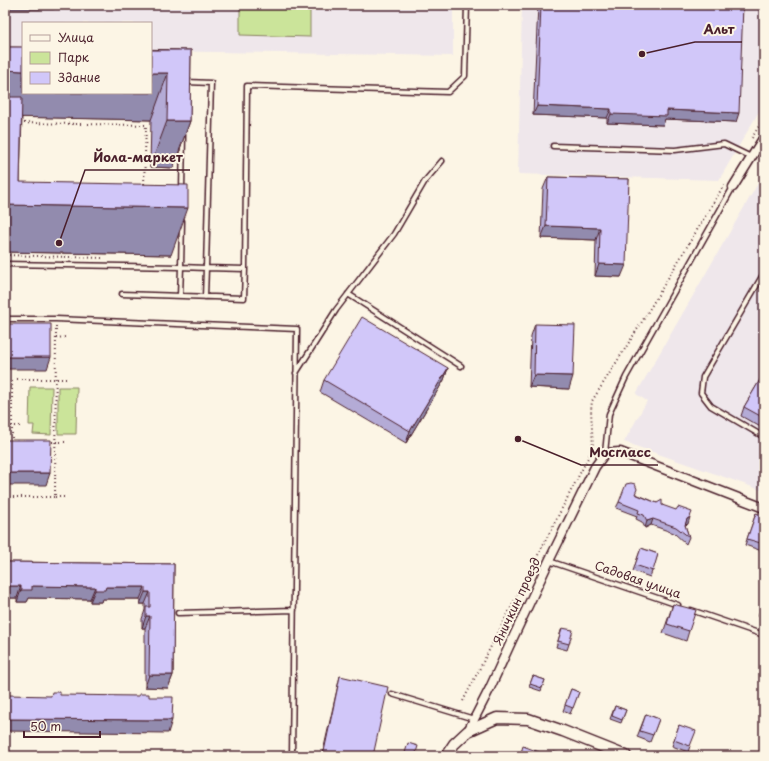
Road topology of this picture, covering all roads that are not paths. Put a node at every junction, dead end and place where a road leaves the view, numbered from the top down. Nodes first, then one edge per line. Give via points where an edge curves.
1 (467, 5) edge
2 (184, 90) edge
3 (183, 128) edge
4 (764, 137) edge
5 (553, 146) dead end
6 (751, 157) junction
7 (442, 160) dead end
8 (734, 187) joint
9 (182, 197) edge
10 (182, 213) edge
11 (5, 264) edge
12 (181, 266) junction
13 (206, 268) junction
14 (245, 269) junction
15 (764, 273) edge
16 (122, 294) dead end
17 (348, 294) junction
18 (180, 296) junction
19 (205, 297) junction
20 (5, 319) edge
21 (461, 366) dead end
22 (296, 374) junction
23 (764, 437) edge
24 (606, 453) junction
25 (764, 508) edge
26 (549, 561) junction
27 (682, 607) edge
28 (690, 609) edge
29 (294, 610) junction
30 (178, 613) dead end
31 (764, 635) edge
32 (392, 694) dead end
33 (474, 719) junction
34 (468, 731) junction
35 (292, 756) edge
36 (446, 756) edge
37 (626, 756) edge

1 - 14 lane via 465,76 448,92 247,86
2 - 13 lane via 184,82 211,83
3 - 9 lane
4 - 6 street
5 - 6 lane via 675,150 724,144
6 - 8 street
7 - 17 lane via 425,181 394,234
8 - 24 lane via 626,377 609,414
10 - 12 lane
11 - 12 lane
12 - 13 lane
12 - 18 lane
13 - 14 lane
13 - 19 lane
14 - 19 lane via 244,298
15 - 23 lane via 703,377 701,393 711,406
16 - 18 lane
17 - 21 lane
17 - 22 lane
18 - 19 lane
20 - 22 lane via 297,329
22 - 29 lane
24 - 25 street via 620,452
24 - 26 street, Яничкин проезд via 596,467
26 - 27 lane, Садовая улица
26 - 33 street, Яничкин проезд
28 - 31 lane, Садовая улица
29 - 30 lane
29 - 35 lane
32 - 33 lane
33 - 34 street, Яничкин проезд
34 - 36 street, Яничкин проезд
34 - 37 street via 497,718 528,719

